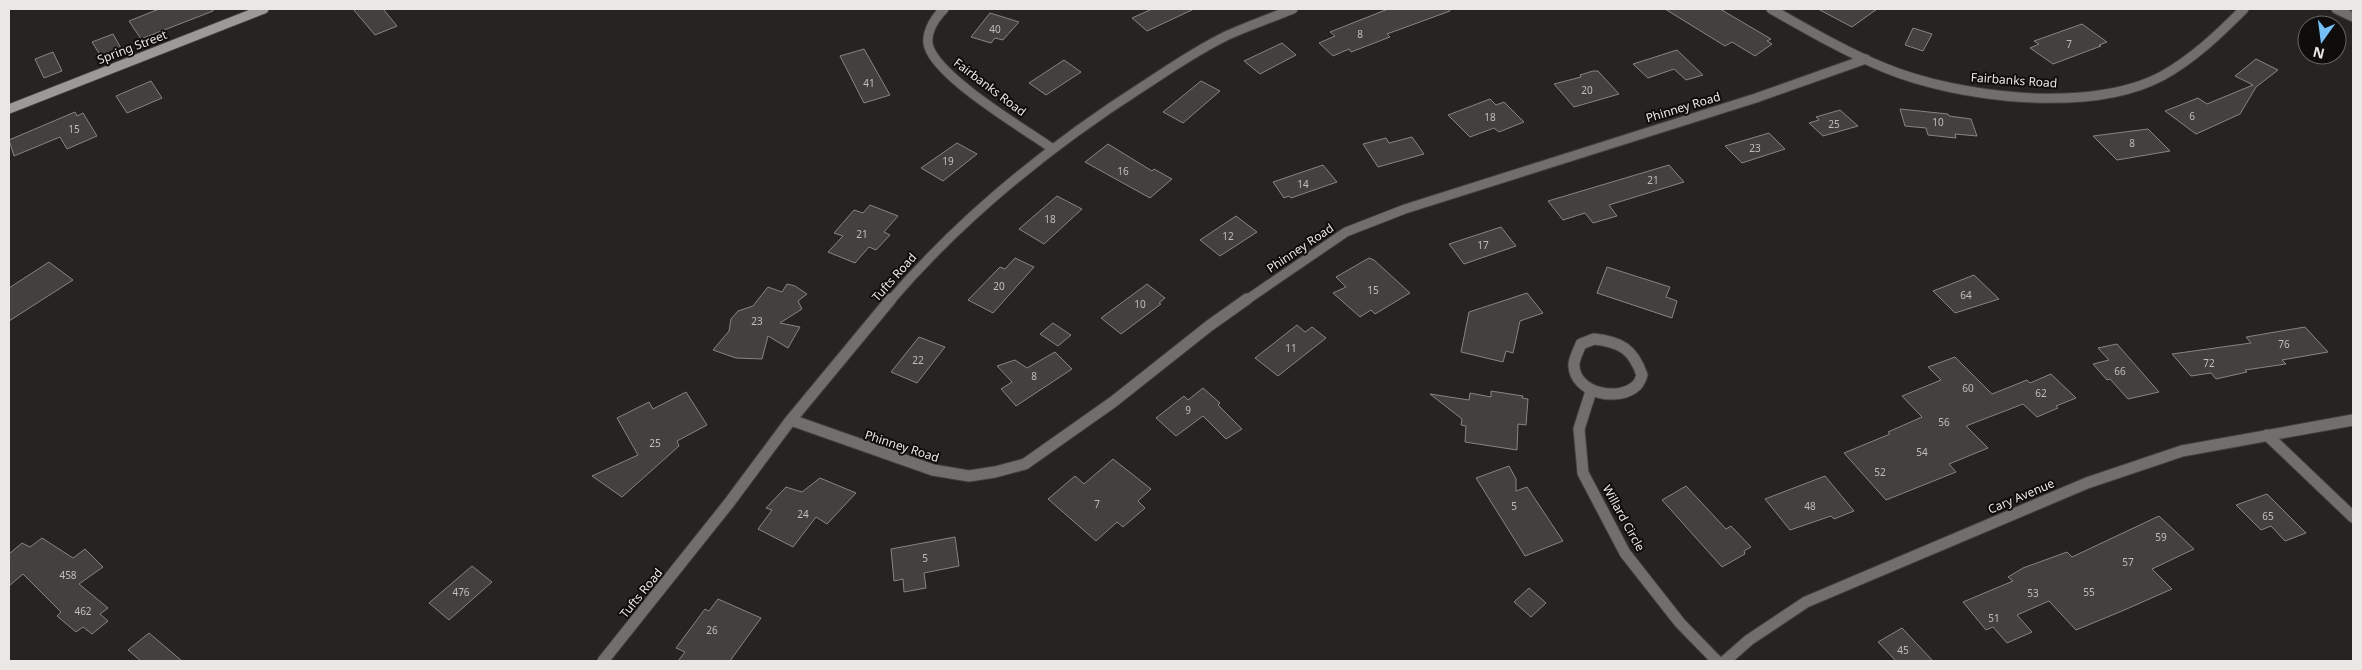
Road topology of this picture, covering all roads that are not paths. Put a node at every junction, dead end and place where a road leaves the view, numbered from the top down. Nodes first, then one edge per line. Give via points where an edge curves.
1 (264, 9) edge
2 (944, 9) edge
3 (1294, 9) edge
4 (1771, 9) edge
5 (2244, 9) edge
6 (2336, 9) edge
7 (2353, 17) edge
8 (1866, 60) junction
9 (9, 109) edge
10 (1053, 149) junction
11 (1592, 391) junction
12 (791, 420) junction
13 (2353, 420) edge
14 (2267, 435) junction
15 (2353, 517) edge
16 (603, 661) edge
17 (1718, 661) edge
18 (1725, 661) edge

1 - 9 main road, Spring Street
2 - 10 street, Fairbanks Road via 933,22 928,38 930,50 941,66 961,84
3 - 10 street, Tufts Road via 1226,36 1185,59 1108,108
4 - 8 street, Fairbanks Road
5 - 8 street, Fairbanks Road via 2167,73 2147,83 2084,96 2005,95 1966,90
6 - 7 street
8 - 12 street, Phinney Road via 1405,209 1346,232 1209,326 1025,464 969,476 933,470
10 - 12 street, Tufts Road via 919,267
11 - 11 street via 1617,393 1633,389 1640,383 1639,362 1629,349 1615,342 1594,339 1581,344 1573,363 1576,375
11 - 17 street, Willard Circle via 1579,430 1583,473 1625,553 1680,623
12 - 16 street, Tufts Road
13 - 14 street, Cary Avenue
14 - 15 street
14 - 18 street, Cary Avenue via 2182,451 2087,483 1806,602 1771,624

